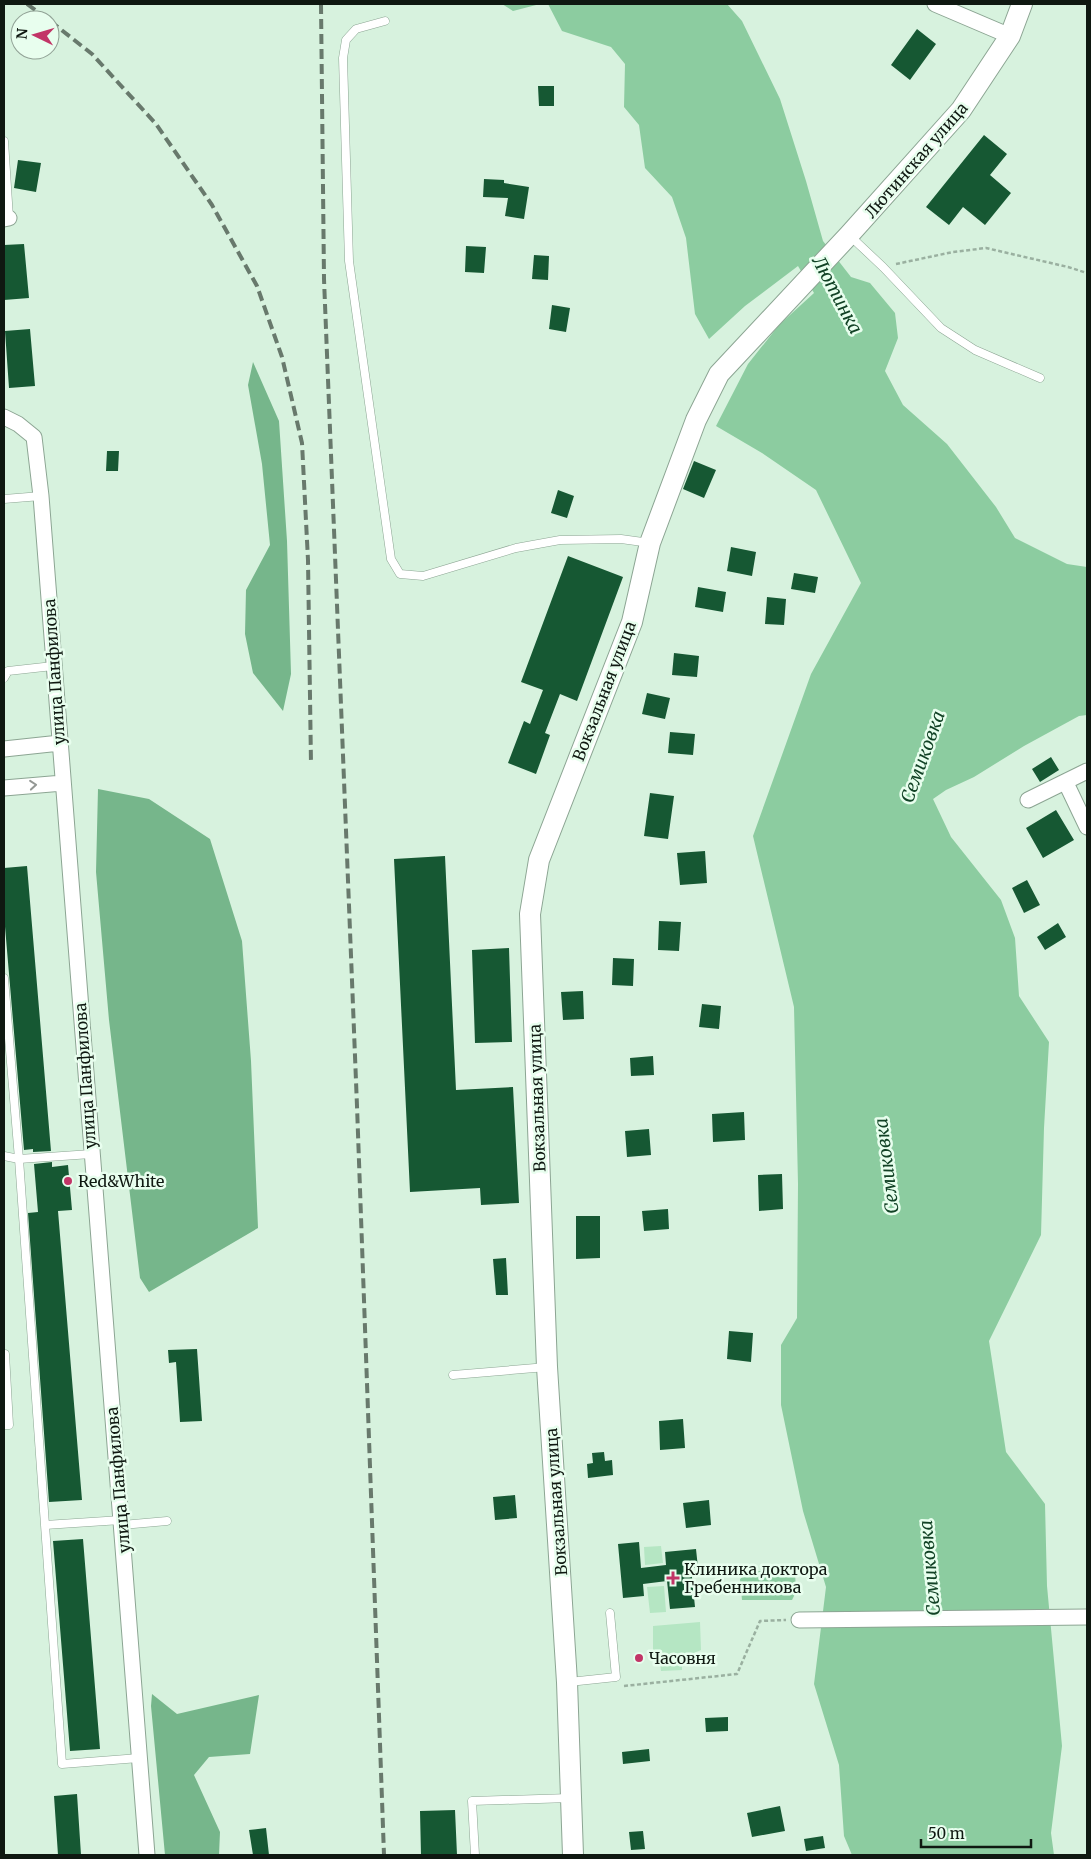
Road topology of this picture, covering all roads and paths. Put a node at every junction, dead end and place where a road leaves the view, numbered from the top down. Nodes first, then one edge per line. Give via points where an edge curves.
1 (935, 4) edge
2 (1022, 4) edge
3 (385, 21) dead end
4 (1010, 36) junction
5 (4, 141) edge
6 (6, 219) edge
7 (849, 235) junction
8 (883, 267) junction
9 (1087, 273) edge
10 (719, 374) joint
11 (1040, 378) dead end
12 (4, 417) edge
13 (41, 496) junction
14 (4, 499) edge
15 (650, 543) junction
16 (54, 666) junction
17 (4, 678) edge
18 (60, 743) junction
19 (4, 749) edge
20 (1087, 772) edge
21 (1066, 782) junction
22 (63, 783) junction
23 (4, 788) edge
24 (1028, 800) dead end
25 (1087, 827) edge
26 (4, 978) edge
27 (91, 1154) junction
28 (4, 1156) edge
29 (19, 1159) junction
30 (4, 1354) edge
31 (547, 1367) junction
32 (453, 1375) dead end
33 (4, 1425) edge
34 (167, 1521) dead end
35 (121, 1522) junction
36 (45, 1525) junction
37 (610, 1613) dead end
38 (1087, 1617) edge
39 (799, 1620) joint
40 (567, 1682) junction
41 (624, 1686) dead end
42 (139, 1758) junction
43 (570, 1798) junction
44 (147, 1855) edge
45 (475, 1855) edge
46 (573, 1855) edge

1 - 4 street
2 - 4 main road, Лютинская улица
3 - 15 lane via 356,28 346,40 343,58 348,261 391,559 400,574 423,576 516,548 560,540 621,539
4 - 7 main road, Лютинская улица via 961,110
5 - 6 lane
7 - 8 lane
7 - 10 main road, Лютинская улица
8 - 9 path via 986,248
8 - 11 lane via 941,328 975,350
10 - 15 main road, Вокзальная улица via 696,420
12 - 13 street, улица Панфилова via 34,437
13 - 14 lane
13 - 16 street, улица Панфилова
15 - 31 main road, Вокзальная улица via 632,622 539,860 530,914
16 - 17 lane via 8,671
16 - 18 street, улица Панфилова
18 - 19 street
18 - 22 street, улица Панфилова
20 - 21 street
21 - 24 street
21 - 25 street
23 -> 22 street
22 - 27 street, улица Панфилова
26 - 29 lane
27 - 29 lane
27 - 35 street, улица Панфилова
28 - 29 lane
29 - 36 lane
30 - 33 lane via 9,1424
31 - 32 lane
31 - 40 main road, Вокзальная улица
34 - 35 lane
35 - 36 lane
35 - 42 street, улица Панфилова
36 - 42 lane via 62,1764
37 - 40 lane via 616,1677
38 - 39 street
39 - 41 path via 760,1622 737,1674
40 - 43 main road, Вокзальная улица
42 - 44 street, улица Панфилова
43 - 45 lane via 472,1801
43 - 46 main road, Вокзальная улица

